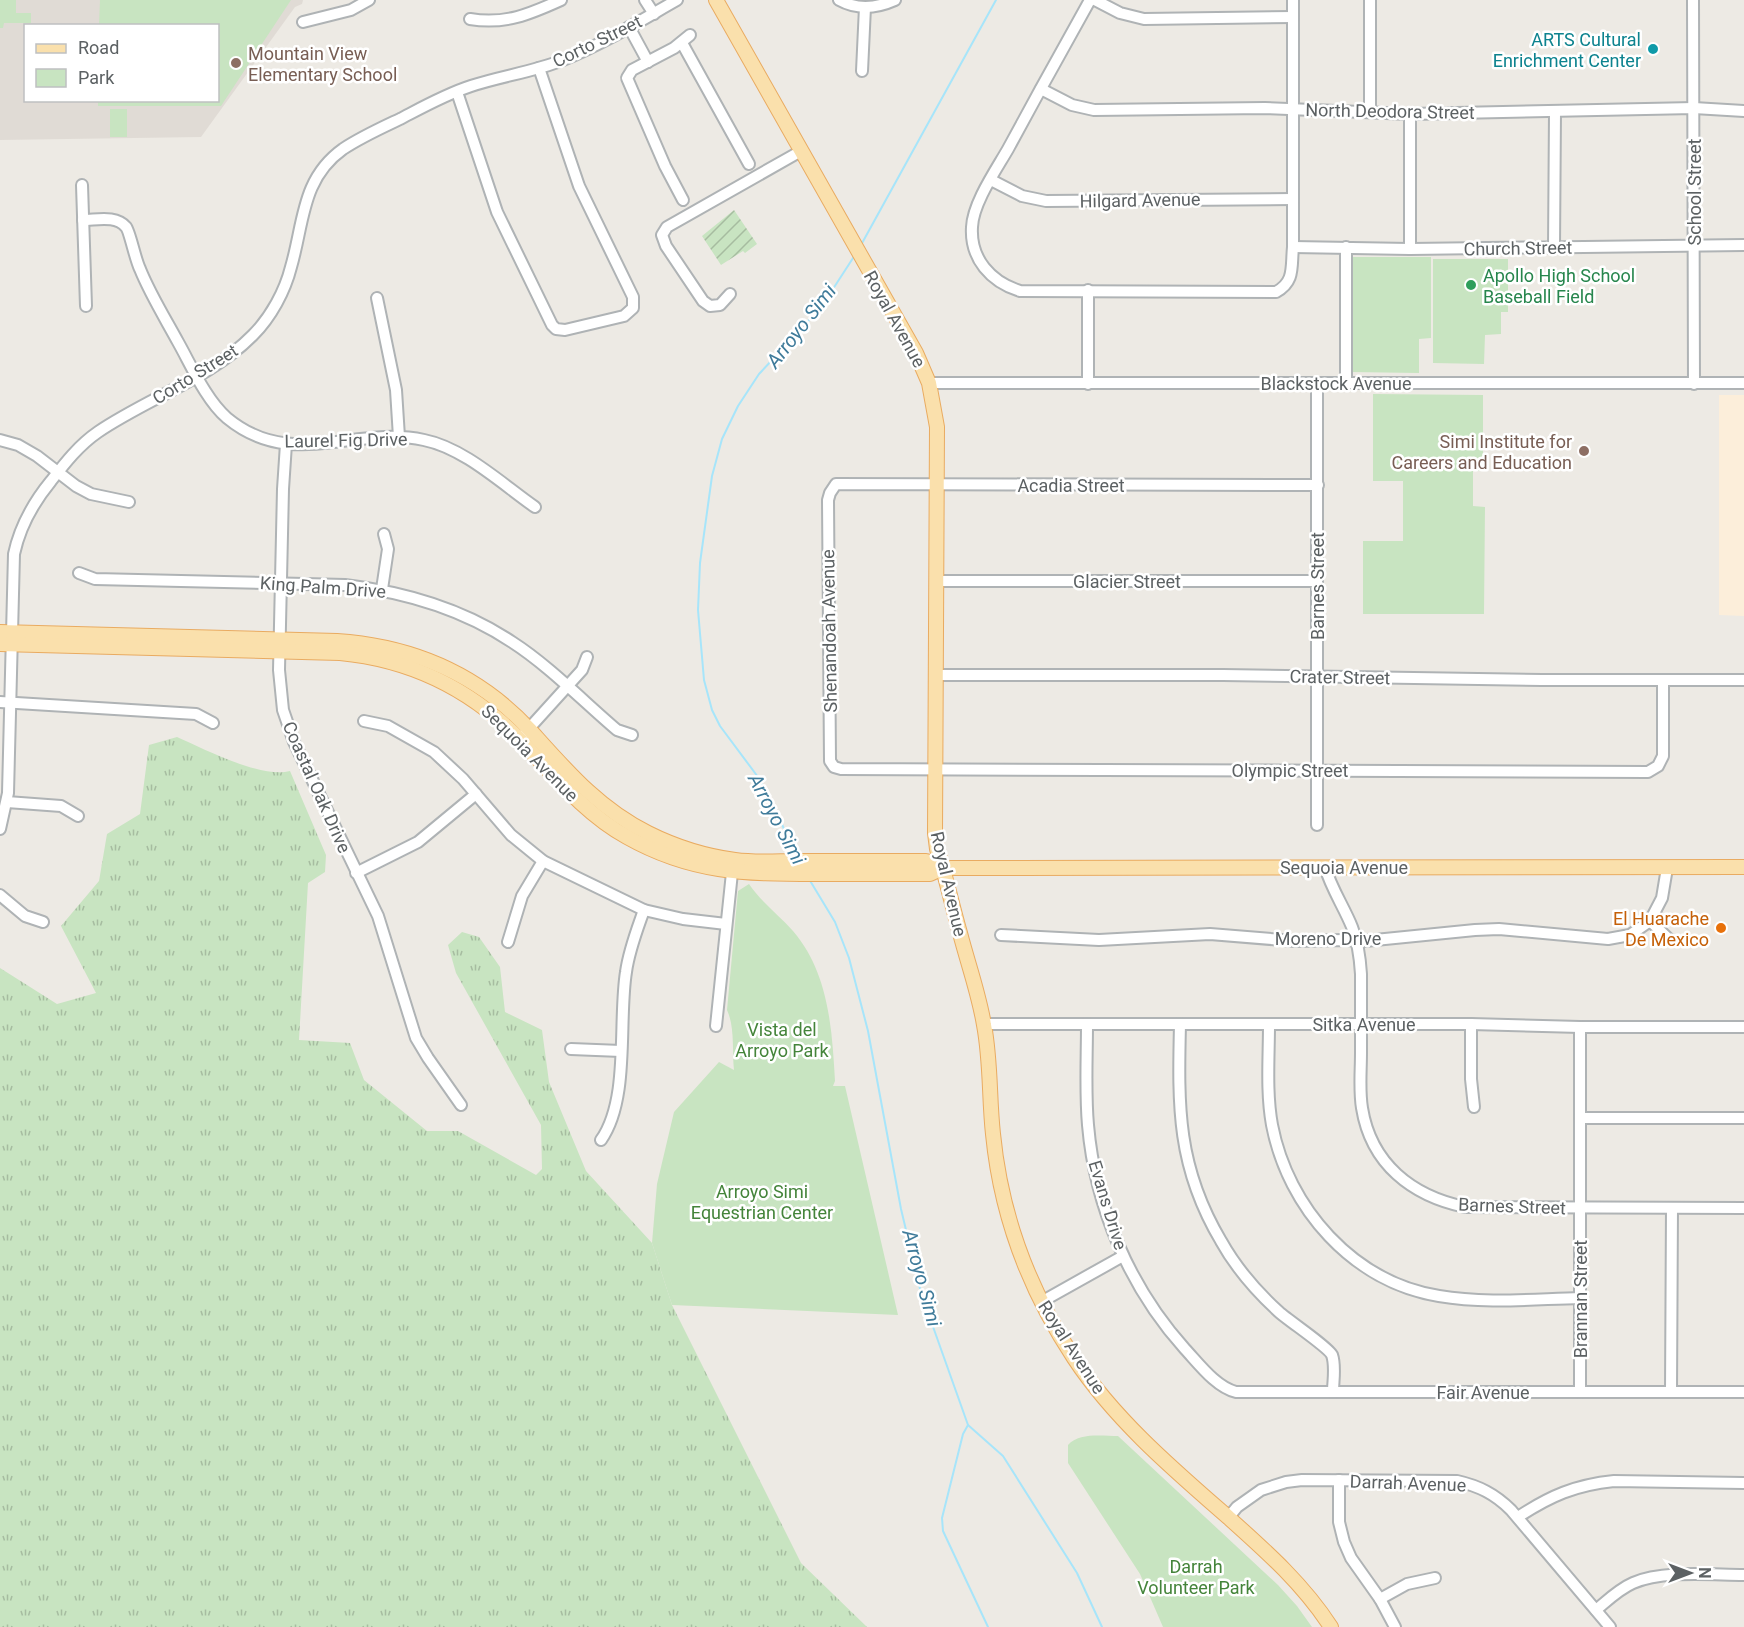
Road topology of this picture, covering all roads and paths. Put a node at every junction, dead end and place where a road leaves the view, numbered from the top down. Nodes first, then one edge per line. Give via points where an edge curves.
1 (369, 0) edge
2 (561, 0) edge
3 (645, 0) edge
4 (677, 0) edge
5 (716, 0) edge
6 (839, 0) edge
7 (895, 0) edge
8 (1090, 0) edge
9 (1095, 0) edge
10 (1293, 0) edge
11 (1370, 0) edge
12 (1693, 0) edge
13 (865, 7) junction
14 (654, 14) junction
15 (1293, 16) junction
16 (470, 19) dead end
17 (303, 22) dead end
18 (629, 27) junction
19 (648, 62) junction
20 (539, 68) junction
21 (862, 71) dead end
22 (1041, 89) junction
23 (457, 92) junction
24 (1694, 108) junction
25 (1293, 110) junction
26 (1370, 111) junction
27 (1744, 111) edge
28 (1555, 112) junction
29 (1410, 114) junction
30 (801, 151) junction
31 (749, 164) dead end
32 (991, 180) junction
33 (82, 185) dead end
34 (1293, 199) junction
35 (683, 200) dead end
36 (83, 220) junction
37 (1744, 245) edge
38 (1694, 246) junction
39 (1554, 247) junction
40 (1293, 248) junction
41 (1346, 248) junction
42 (1410, 249) junction
43 (1088, 290) junction
44 (730, 294) dead end
45 (377, 298) dead end
46 (86, 306) dead end
47 (196, 375) junction
48 (929, 383) junction
49 (1317, 383) junction
50 (1346, 383) junction
51 (1744, 383) edge
52 (1088, 384) junction
53 (1694, 384) junction
54 (399, 437) junction
55 (0, 440) edge
56 (286, 444) junction
57 (58, 472) junction
58 (937, 485) junction
59 (1317, 485) junction
60 (830, 493) joint
61 (129, 502) dead end
62 (536, 507) dead end
63 (384, 534) dead end
64 (79, 573) dead end
65 (936, 581) junction
66 (1317, 581) junction
67 (280, 583) junction
68 (382, 590) junction
69 (6, 638) edge
70 (280, 645) junction
71 (586, 657) dead end
72 (937, 675) junction
73 (1316, 677) junction
74 (1663, 680) junction
75 (1744, 680) edge
76 (567, 688) junction
77 (5, 702) edge
78 (364, 721) dead end
79 (213, 723) dead end
80 (524, 734) junction
81 (632, 735) dead end
82 (834, 767) joint
83 (936, 769) junction
84 (1317, 770) junction
85 (476, 794) junction
86 (7, 802) junction
87 (78, 816) dead end
88 (1317, 825) dead end
89 (0, 829) edge
90 (543, 861) junction
91 (733, 866) junction
92 (1325, 867) junction
93 (1744, 867) edge
94 (944, 868) junction
95 (1667, 868) junction
96 (356, 873) junction
97 (0, 895) edge
98 (644, 910) junction
99 (1650, 921) junction
100 (43, 922) dead end
101 (726, 924) junction
102 (1001, 935) dead end
103 (1357, 940) junction
104 (1671, 941) dead end
105 (508, 942) dead end
106 (984, 1024) junction
107 (1087, 1024) junction
108 (1179, 1024) junction
109 (1269, 1024) junction
110 (1362, 1024) junction
111 (1471, 1024) junction
112 (716, 1026) dead end
113 (1580, 1027) junction
114 (1744, 1027) edge
115 (571, 1049) dead end
116 (621, 1051) junction
117 (461, 1105) dead end
118 (1474, 1107) dead end
119 (1580, 1118) junction
120 (1744, 1118) edge
121 (601, 1140) dead end
122 (1580, 1208) junction
123 (1672, 1208) junction
124 (1744, 1208) edge
125 (1124, 1256) junction
126 (1580, 1298) junction
127 (1041, 1302) junction
128 (1224, 1387) joint
129 (1333, 1392) junction
130 (1580, 1392) junction
131 (1671, 1392) junction
132 (1744, 1392) edge
133 (1339, 1480) junction
134 (1744, 1483) edge
135 (1518, 1517) junction
136 (1228, 1518) junction
137 (1744, 1575) edge
138 (1435, 1578) dead end
139 (1380, 1599) junction
140 (1596, 1610) junction
141 (1331, 1627) edge
142 (1395, 1627) edge
143 (1610, 1627) edge

1 - 17 street via 351,10
2 - 16 street via 516,18 490,22
3 - 14 street
4 - 14 street, Corto Street
5 - 30 main road, Royal Avenue
6 - 13 street
7 - 13 street
8 - 22 street
9 - 15 street via 1120,13 1144,19
10 - 15 street
11 - 26 street
12 - 24 street, School Street
13 - 21 street
14 - 18 street, Corto Street
15 - 25 street
18 - 19 street
18 - 20 street, Corto Street via 593,47
19 - 31 street via 686,39
19 - 35 street via 632,70 627,78
20 - 23 street, Corto Street
20 - 23 street via 579,186 633,297 633,308 624,316 565,330 552,325 500,220
22 - 25 street, North Deodora Street via 1072,105 1095,110
22 - 32 street
23 - 47 street, Corto Street via 354,142 329,162 306,198 291,270 272,311 238,350
24 - 27 street, North Deodora Street
24 - 28 street, North Deodora Street
24 - 38 street, School Street
25 - 26 street, North Deodora Street
25 - 34 street
26 - 29 street, North Deodora Street
28 - 29 street, North Deodora Street
28 - 39 street
29 - 42 street
30 - 44 street via 675,222 662,235 703,301 710,306 720,305
30 - 48 main road, Royal Avenue via 916,353
32 - 34 street, Hilgard Avenue via 1022,196 1046,201
32 - 43 street via 974,212 972,228 975,251 984,269 1002,284 1020,291
33 - 36 street
34 - 40 street
36 - 46 street
36 - 47 street, Laurel Fig Drive via 112,219 127,227 145,282
37 - 38 street, Church Street
38 - 39 street, Church Street
38 - 53 street, School Street
39 - 42 street, Church Street
40 - 41 street, Church Street
40 - 43 street via 1291,275 1285,288 1276,292
41 - 42 street, Church Street
41 - 50 street
43 - 52 street
45 - 54 street via 396,390
47 - 56 street, Laurel Fig Drive via 224,415 240,428
47 - 57 street, Corto Street via 98,432
48 - 52 street, Blackstock Avenue
48 - 58 main road, Royal Avenue via 937,427
49 - 50 street, Blackstock Avenue
49 - 52 street, Blackstock Avenue
49 - 59 street, Barnes Street
50 - 53 street, Blackstock Avenue
51 - 53 street, Blackstock Avenue
54 - 56 street, Laurel Fig Drive
54 - 62 street, Laurel Fig Drive via 451,449
55 - 57 street via 18,445
56 - 67 street, Coastal Oak Drive
57 - 61 street via 91,494
57 - 69 street, Corto Street via 31,507 17,540
58 - 59 street, Acadia Street
58 - 60 street, Acadia Street via 836,484
58 - 65 main road, Royal Avenue
59 - 66 street, Barnes Street
60 - 82 street, Shenandoah Avenue via 830,761
63 - 68 street via 388,549
64 - 67 street, King Palm Drive via 95,579
65 - 66 street, Glacier Street
65 - 72 main road, Royal Avenue
66 - 73 street, Barnes Street
67 - 68 street, King Palm Drive
67 - 70 street, Coastal Oak Drive
68 - 76 street, King Palm Drive via 413,596 489,627
69 - 70 main road, Sequoia Avenue
69 - 77 street, Corto Street
70 - 80 main road, Sequoia Avenue via 364,643 424,658 486,691 511,711
70 - 96 street, Coastal Oak Drive via 280,688 289,728
71 - 76 street via 582,670
72 - 73 street, Crater Street
72 - 83 main road, Royal Avenue
73 - 74 street, Crater Street
73 - 84 street, Barnes Street
74 - 75 street, Crater Street
74 - 84 street, Olympic Street via 1663,756 1658,766 1648,772
76 - 80 street
76 - 81 street, King Palm Drive via 617,730
77 - 79 street via 196,714
77 - 86 street, Corto Street
78 - 85 street via 381,722 434,752
80 - 91 main road, Sequoia Avenue via 604,807 631,824
82 - 83 street, Olympic Street
83 - 84 street, Olympic Street
83 - 94 main road, Royal Avenue via 935,833
84 - 88 street, Barnes Street
85 - 90 street via 511,835
85 - 96 street via 418,842
86 - 87 street via 61,806
86 - 89 street, Corto Street
90 - 98 street
90 - 105 street via 522,896
91 - 94 main road, Sequoia Avenue via 760,861 926,861
91 - 94 main road, Sequoia Avenue via 768,874 930,874
91 - 101 street
92 - 94 main road, Sequoia Avenue
92 - 95 main road, Sequoia Avenue
92 - 103 street, Barnes Street
93 - 95 main road, Sequoia Avenue
94 - 106 main road, Royal Avenue
95 - 99 street via 1662,898
96 - 117 street, Coastal Oak Drive via 384,932 416,1038
97 - 100 street via 25,916
98 - 101 street
98 - 116 street via 626,971
99 - 103 street, Moreno Drive via 1630,935 1608,939 1475,930
99 - 104 street
101 - 112 street
102 - 103 street, Moreno Drive via 1099,940 1210,934 1295,941
103 - 110 street, Barnes Street
106 - 107 street, Sitka Avenue
106 - 127 main road, Royal Avenue via 1000,1186 1017,1246
107 - 108 street, Sitka Avenue
107 - 125 street, Evans Drive via 1086,1105 1091,1151 1103,1203
108 - 109 street, Sitka Avenue
108 - 129 street via 1181,1126 1188,1165 1202,1203 1222,1244 1249,1282 1281,1314 1329,1351 1333,1361
109 - 110 street, Sitka Avenue
109 - 126 street via 1269,1095 1277,1148 1298,1197 1314,1220 1350,1256 1391,1281 1437,1296
110 - 111 street, Sitka Avenue
110 - 122 street, Barnes Street via 1360,1089 1366,1127 1397,1175 1428,1196 1465,1207
111 - 113 street, Sitka Avenue
111 - 118 street
113 - 114 street, Sitka Avenue
113 - 119 street, Brannan Street
115 - 116 street
116 - 121 street via 617,1095 609,1129
119 - 120 street
119 - 122 street, Brannan Street
122 - 123 street, Barnes Street
122 - 126 street, Brannan Street
123 - 124 street, Barnes Street
123 - 131 street
125 - 127 street
125 - 128 street, Evans Drive via 1157,1313 1184,1348
126 - 130 street, Brannan Street
127 - 136 main road, Royal Avenue via 1075,1359 1113,1407
128 - 129 street, Fair Avenue via 1236,1392
129 - 130 street, Fair Avenue
130 - 131 street, Fair Avenue
131 - 132 street, Fair Avenue
133 - 135 street, Darrah Avenue via 1473,1484 1500,1499
133 - 136 street, Darrah Avenue via 1273,1485 1254,1495
133 - 139 street via 1339,1521 1344,1542
134 - 135 street via 1595,1483 1558,1494
135 - 140 street, Darrah Avenue
136 - 141 main road, Royal Avenue via 1293,1577
137 - 140 street via 1648,1578 1619,1591
138 - 139 street via 1407,1584
139 - 142 street
140 - 143 street, Darrah Avenue

